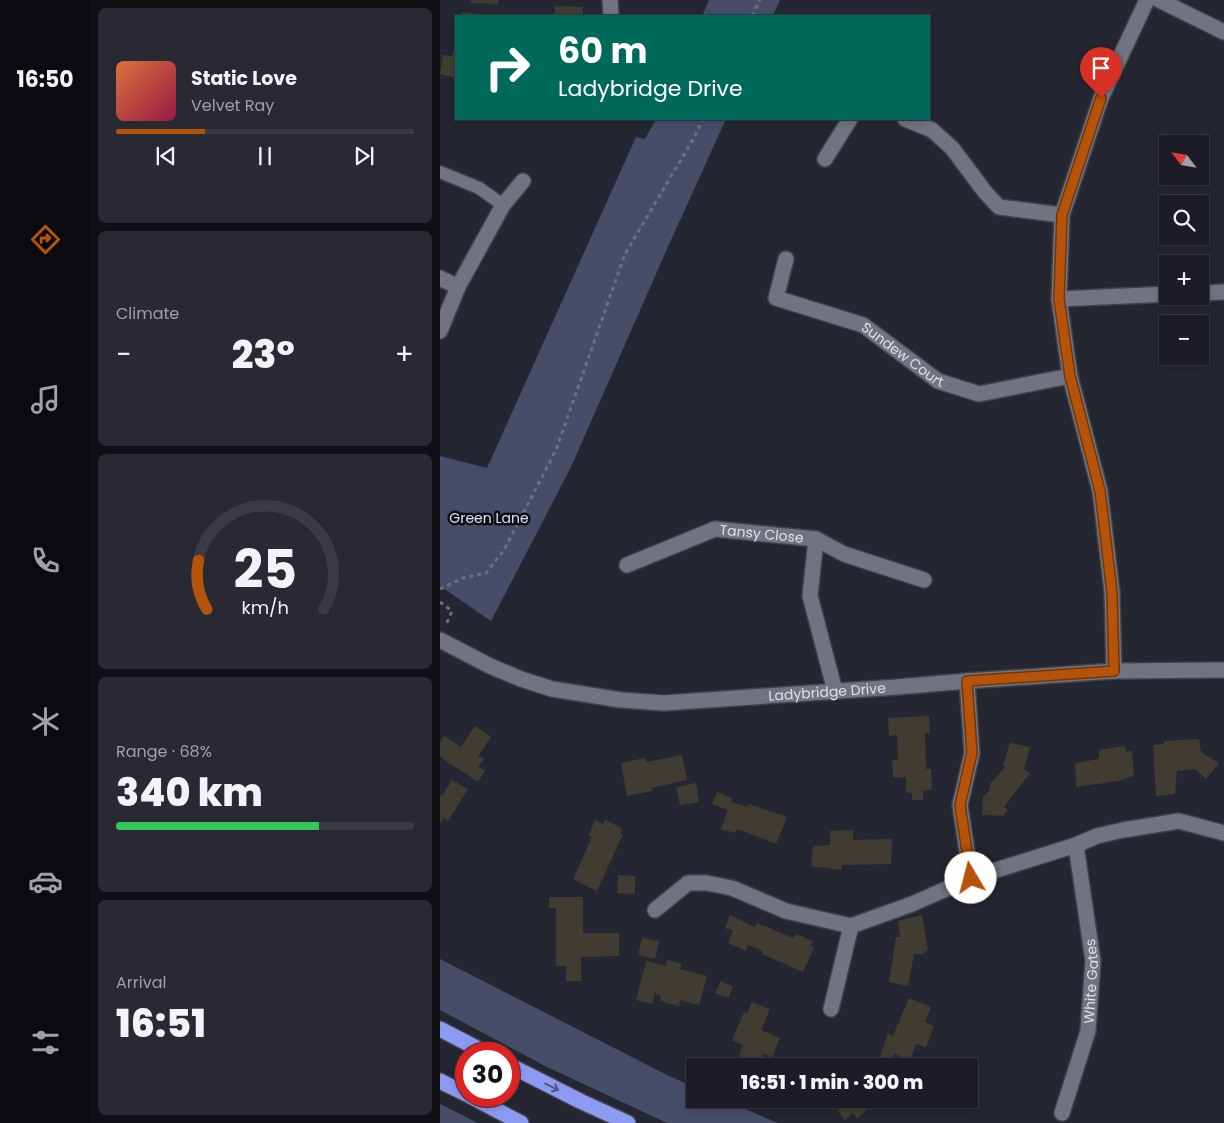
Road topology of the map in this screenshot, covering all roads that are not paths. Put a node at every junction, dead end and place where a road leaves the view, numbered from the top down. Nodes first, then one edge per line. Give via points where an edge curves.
1 (610, 0) edge
2 (1147, 0) edge
3 (1159, 0) edge
4 (611, 15) edge
5 (1224, 32) edge
6 (849, 120) edge
7 (907, 120) edge
8 (825, 158) dead end
9 (440, 172) edge
10 (523, 182) dead end
11 (503, 205) junction
12 (1062, 215) junction
13 (786, 259) dead end
14 (440, 278) edge
15 (458, 287) junction
16 (1224, 292) edge
17 (1209, 293) edge
18 (1159, 294) edge
19 (1059, 299) junction
20 (440, 330) edge
21 (1070, 376) junction
22 (816, 539) junction
23 (627, 565) dead end
24 (924, 580) dead end
25 (442, 636) edge
26 (1224, 670) edge
27 (1114, 671) junction
28 (967, 681) junction
29 (835, 691) junction
30 (1224, 833) edge
31 (1076, 845) junction
32 (971, 878) junction
33 (655, 910) dead end
34 (851, 926) junction
35 (831, 1009) dead end
36 (440, 1029) edge
37 (465, 1042) edge
38 (520, 1070) edge
39 (440, 1081) edge
40 (455, 1088) edge
41 (491, 1107) edge
42 (1062, 1113) dead end
43 (521, 1123) edge
44 (628, 1123) edge

1 - 4 street
2 - 12 street via 1101,98
3 - 5 street
6 - 8 street
7 - 12 street via 932,130 952,148 999,207
9 - 11 lane via 479,188
10 - 11 street
11 - 15 street
12 - 19 street
13 - 21 street, Sundew Court via 776,298 863,325 938,380 979,394
14 - 15 street
15 - 20 street
16 - 17 street
18 - 19 street
19 - 21 street
21 - 27 street via 1100,491 1112,592
22 - 23 street, Tansy Close via 715,528
22 - 24 street, Tansy Close via 844,554
22 - 29 street, Tansy Close via 810,596
25 - 29 street, Ladybridge Drive via 490,666 520,679 552,689 621,700 664,703
26 - 27 street, Ladybridge Drive
27 - 28 street, Ladybridge Drive
28 - 29 street, Ladybridge Drive
28 - 32 street via 972,753 960,805
30 - 31 street via 1179,821 1114,832
31 - 32 street
31 - 42 street, White Gates via 1093,961 1088,1031
32 - 34 street
33 - 34 street via 688,883 707,883 732,888 786,911
34 - 35 street
36 - 37 highway
38 -> 44 highway
39 - 40 highway
41 - 43 highway

